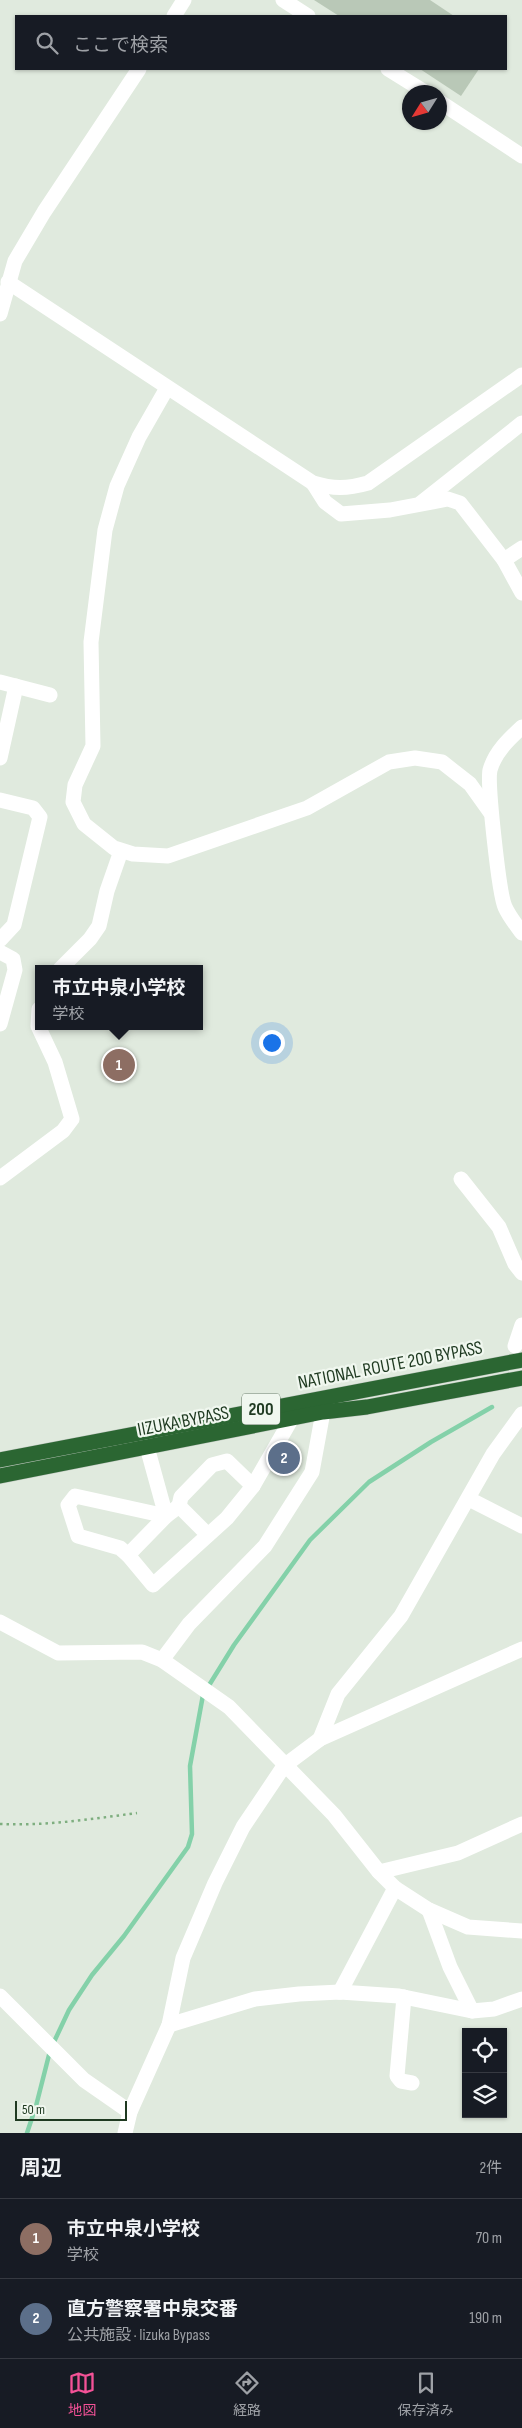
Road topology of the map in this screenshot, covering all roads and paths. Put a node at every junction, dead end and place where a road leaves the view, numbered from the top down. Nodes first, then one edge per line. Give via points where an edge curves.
1 (184, 0) edge
2 (283, 0) edge
3 (175, 15) edge
4 (306, 15) edge
5 (138, 70) edge
6 (390, 70) edge
7 (414, 85) edge
8 (447, 107) edge
9 (522, 156) edge
10 (8, 282) junction
11 (0, 314) edge
12 (522, 375) edge
13 (167, 388) junction
14 (522, 423) edge
15 (312, 483) junction
16 (418, 505) junction
17 (522, 548) edge
18 (504, 560) junction
19 (522, 593) edge
20 (0, 682) edge
21 (16, 686) junction
22 (50, 695) dead end
23 (522, 727) edge
24 (0, 758) edge
25 (0, 800) edge
26 (490, 812) junction
27 (121, 851) junction
28 (522, 932) edge
29 (0, 940) edge
30 (0, 952) edge
31 (64, 965) edge
32 (0, 1024) edge
33 (40, 1030) edge
34 (0, 1178) edge
35 (461, 1179) dead end
36 (522, 1274) edge
37 (522, 1325) edge
38 (515, 1346) dead end
39 (522, 1360) edge
40 (522, 1378) edge
41 (323, 1412) junction
42 (522, 1414) edge
43 (292, 1418) junction
44 (147, 1447) junction
45 (0, 1460) edge
46 (0, 1476) edge
47 (253, 1486) junction
48 (469, 1499) junction
49 (179, 1506) junction
50 (166, 1516) junction
51 (522, 1526) edge
52 (208, 1535) junction
53 (128, 1555) junction
54 (0, 1622) edge
55 (522, 1649) edge
56 (162, 1660) junction
57 (320, 1739) junction
58 (284, 1766) junction
59 (137, 1813) dead end
60 (0, 1824) edge
61 (522, 1824) edge
62 (379, 1872) junction
63 (395, 1888) junction
64 (429, 1910) junction
65 (522, 1931) edge
66 (340, 1992) junction
67 (0, 1996) edge
68 (404, 1997) junction
69 (522, 1998) edge
70 (472, 2011) junction
71 (169, 2024) junction
72 (412, 2083) dead end
73 (130, 2112) junction
74 (125, 2133) edge

1 - 3 street
2 - 4 street
5 - 10 street via 44,212 15,260
6 - 7 street
8 - 9 street
10 - 11 street
10 - 13 street
12 - 15 street via 368,483 349,489
13 - 15 street
13 - 27 street via 138,437 120,478 105,530 91,642 92,746 75,785 73,802 84,824
14 - 16 street
15 - 16 street via 325,502 341,514
16 - 18 street via 448,499 460,504
17 - 18 street
18 - 19 street
20 - 21 street
21 - 22 street
21 - 24 street
23 - 26 street via 504,744 490,770
25 - 29 street via 33,808 40,817 14,925
26 - 27 street via 470,784 442,762 415,758 389,762 307,808 168,856
26 - 28 street via 504,906
27 - 31 street via 99,926
30 - 32 street via 13,960 15,970
33 - 34 street via 55,1062 72,1120 63,1132
35 - 36 street via 499,1227
37 - 38 street
39 - 45 highway, NATIONAL ROUTE 200 BYPASS / 200
40 - 41 highway, IIZUKA BYPASS / 200
41 - 43 highway, IIZUKA BYPASS / 200
41 - 56 street via 312,1472 265,1546 189,1624
42 - 48 street via 493,1454
43 - 44 highway, IIZUKA BYPASS / 200
43 - 47 street
44 - 46 highway, IIZUKA BYPASS / 200
44 - 50 street
47 - 49 street via 227,1461 212,1465 181,1497
47 - 52 street
48 - 51 street
48 - 57 street via 402,1616 338,1694
49 - 50 street
49 - 52 street
50 - 53 street
50 - 53 street via 75,1496 68,1505 78,1536 120,1548
52 - 53 street via 154,1585
54 - 56 street via 58,1653 142,1652
55 - 57 street
56 - 58 street via 229,1707
57 - 58 street
58 - 62 street via 334,1815
58 - 71 street via 242,1827 214,1883 183,1958
59 - 60 path via 76,1821
61 - 62 street via 458,1853
62 - 63 street
63 - 64 street
63 - 66 street
64 - 65 street via 468,1927
64 - 70 street via 450,1967
66 - 68 street
66 - 71 street via 256,1999
67 - 73 street via 84,2080
68 - 70 street
68 - 72 street via 397,2076 401,2081
69 - 70 street via 494,2009
71 - 73 street
73 - 74 street

